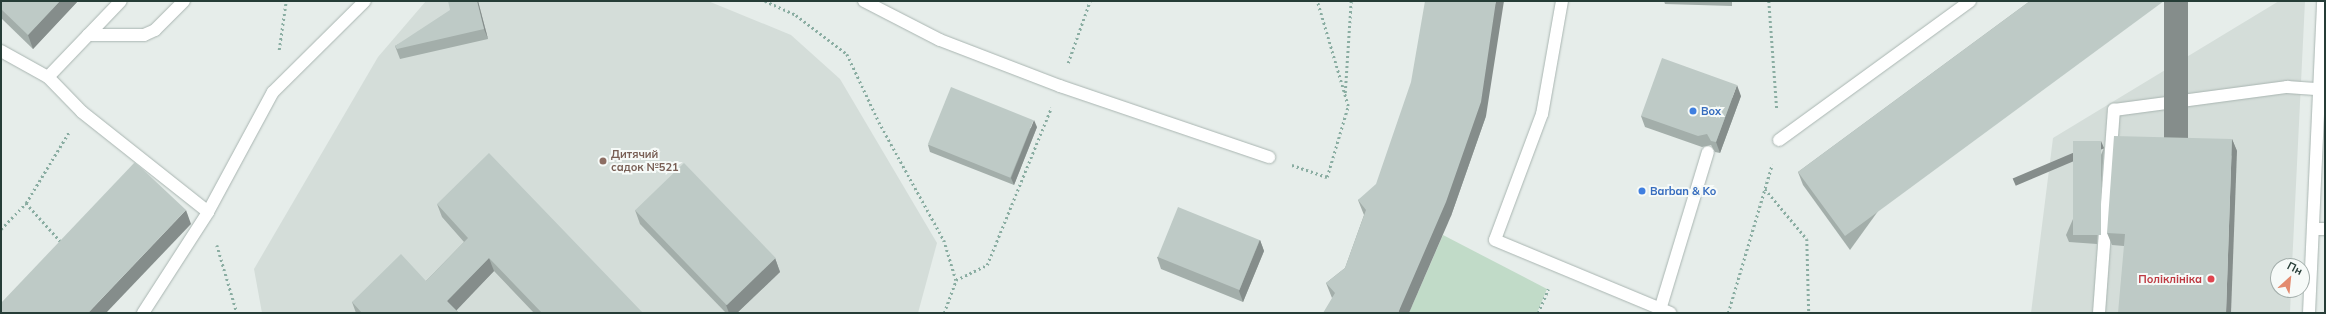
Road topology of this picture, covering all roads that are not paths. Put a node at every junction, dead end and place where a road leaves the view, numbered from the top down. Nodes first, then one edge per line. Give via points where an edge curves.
1 (121, 1) edge
2 (184, 1) edge
3 (365, 1) edge
4 (864, 1) edge
5 (1562, 1) edge
6 (1970, 1) edge
7 (2323, 1) edge
8 (88, 35) junction
9 (1, 51) edge
10 (48, 77) junction
11 (2319, 89) junction
12 (1779, 140) dead end
13 (1708, 152) edge
14 (1269, 157) road end
15 (208, 212) junction
16 (2319, 229) edge
17 (1663, 312) edge
18 (143, 313) edge
19 (2099, 313) edge
20 (2309, 313) edge

1 - 8 street
2 - 8 street via 155,30 144,35
3 - 15 street via 273,92
4 - 14 street via 940,40 1060,86
5 - 17 street via 1542,114 1495,240
6 - 12 street
7 - 11 street
8 - 10 street
9 - 10 street
10 - 15 street via 82,112
11 - 16 street
11 - 19 street via 2287,88 2114,110
13 - 17 street
15 - 18 street
16 - 20 street

